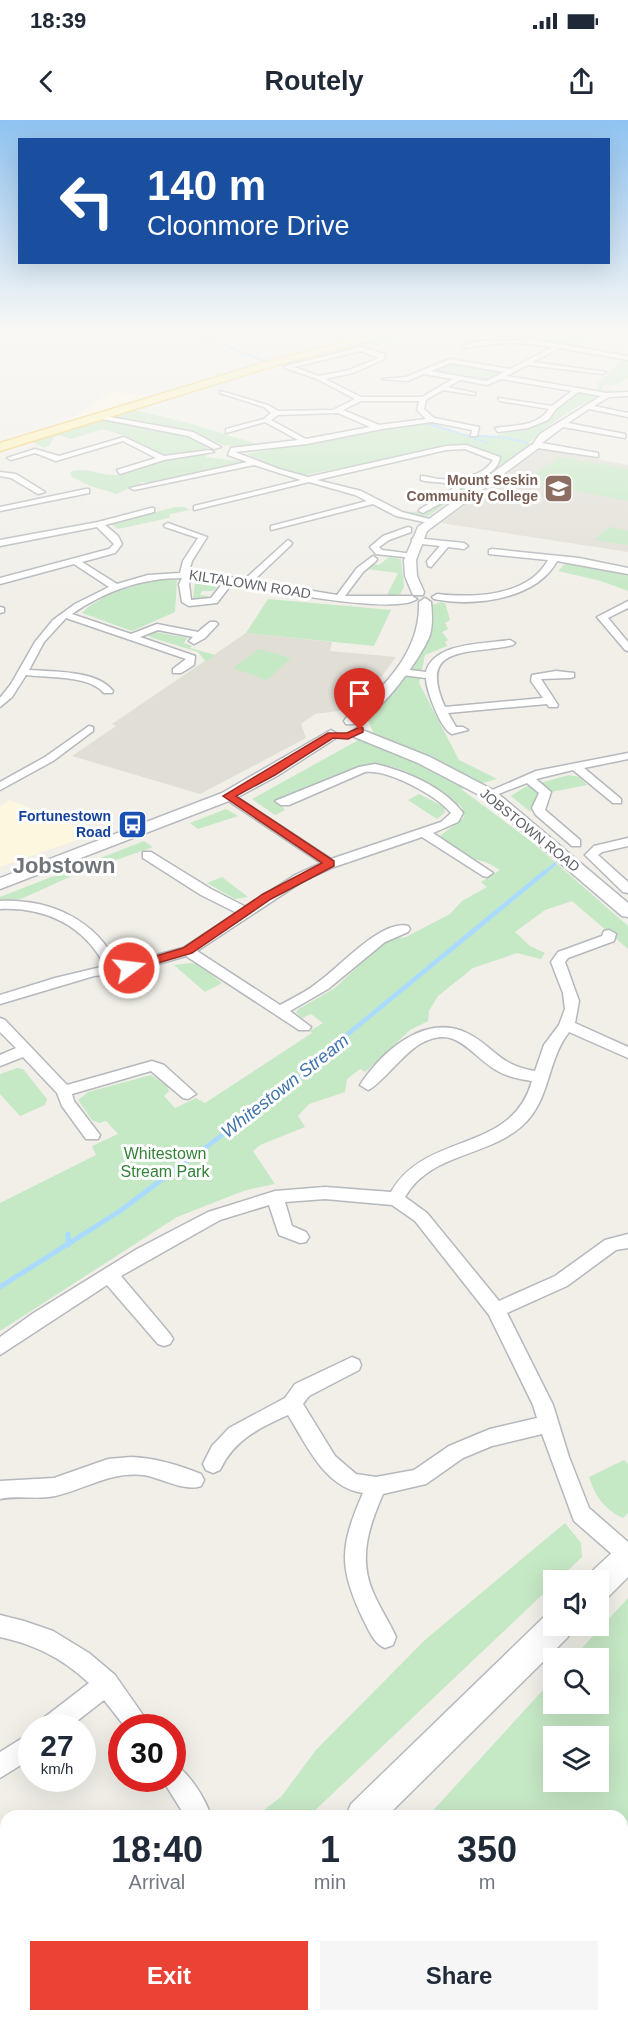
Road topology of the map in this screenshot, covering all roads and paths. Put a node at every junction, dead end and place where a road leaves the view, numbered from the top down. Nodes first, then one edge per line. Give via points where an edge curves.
1 (83, 422) edge
2 (124, 422) edge
3 (260, 422) edge
4 (269, 422) edge
5 (365, 422) edge
6 (419, 422) edge
7 (440, 422) edge
8 (540, 422) edge
9 (564, 422) edge
10 (560, 424) junction
11 (377, 427) junction
12 (498, 430) dead end
13 (229, 431) dead end
14 (474, 434) dead end
15 (622, 436) dead end
16 (306, 442) junction
17 (536, 445) junction
18 (0, 447) edge
19 (213, 450) junction
20 (232, 452) junction
21 (595, 455) dead end
22 (11, 458) dead end
23 (163, 458) junction
24 (257, 462) junction
25 (120, 472) dead end
26 (0, 474) edge
27 (310, 478) junction
28 (424, 478) dead end
29 (453, 482) junction
30 (134, 488) dead end
31 (86, 491) dead end
32 (41, 492) dead end
33 (376, 501) junction
34 (197, 508) dead end
35 (0, 509) edge
36 (151, 510) dead end
37 (427, 516) junction
38 (99, 524) junction
39 (168, 525) dead end
40 (274, 528) dead end
41 (0, 532) edge
42 (412, 536) junction
43 (12, 540) junction
44 (0, 543) edge
45 (288, 543) dead end
46 (446, 544) junction
47 (464, 546) dead end
48 (492, 552) dead end
49 (410, 556) junction
50 (554, 558) junction
51 (373, 560) dead end
52 (77, 562) junction
53 (431, 564) dead end
54 (628, 571) edge
55 (186, 574) junction
56 (0, 581) edge
57 (248, 581) junction
58 (225, 586) dead end
59 (115, 587) junction
60 (203, 594) dead end
61 (218, 595) junction
62 (339, 598) junction
63 (423, 598) junction
64 (498, 599) junction
65 (628, 604) edge
66 (451, 608) dead end
67 (65, 615) junction
68 (213, 624) dead end
69 (133, 637) junction
70 (510, 643) dead end
71 (628, 648) edge
72 (177, 671) dead end
73 (24, 672) junction
74 (402, 672) junction
75 (430, 675) junction
76 (570, 675) dead end
77 (108, 691) dead end
78 (0, 704) edge
79 (442, 710) junction
80 (354, 727) junction
81 (89, 729) dead end
82 (463, 730) dead end
83 (628, 756) edge
84 (574, 765) junction
85 (527, 777) junction
86 (0, 787) edge
87 (489, 794) junction
88 (228, 796) junction
89 (281, 801) dead end
90 (617, 801) dead end
91 (425, 833) junction
92 (628, 842) edge
93 (576, 843) dead end
94 (147, 855) dead end
95 (330, 864) junction
96 (487, 873) dead end
97 (0, 884) edge
98 (628, 889) edge
99 (0, 905) edge
100 (244, 911) junction
101 (628, 912) edge
102 (403, 929) dead end
103 (609, 934) dead end
104 (188, 951) junction
105 (113, 969) junction
106 (0, 1000) edge
107 (282, 1010) junction
108 (0, 1023) edge
109 (566, 1025) junction
110 (304, 1027) dead end
111 (25, 1050) junction
112 (628, 1053) edge
113 (0, 1061) edge
114 (540, 1077) junction
115 (368, 1085) dead end
116 (64, 1091) junction
117 (188, 1094) dead end
118 (92, 1135) dead end
119 (275, 1197) junction
120 (396, 1199) junction
121 (300, 1238) dead end
122 (628, 1241) edge
123 (109, 1275) junction
124 (496, 1310) junction
125 (164, 1339) dead end
126 (0, 1347) edge
127 (352, 1365) dead end
128 (292, 1404) junction
129 (549, 1424) junction
130 (213, 1464) dead end
131 (194, 1480) dead end
132 (376, 1486) junction
133 (0, 1490) edge
134 (628, 1556) edge
135 (609, 1575) edge
136 (0, 1626) edge
137 (547, 1636) edge
138 (385, 1637) dead end
139 (107, 1683) junction
140 (68, 1714) edge
141 (130, 1714) edge
142 (18, 1753) edge
143 (0, 1766) edge
144 (183, 1792) edge
145 (195, 1810) edge
146 (369, 1810) edge

1 - 18 main road
2 - 19 street via 190,434
3 - 13 street
4 - 16 street
5 - 11 street
6 - 11 street
7 - 14 street via 476,429
8 - 12 street
9 - 10 street
10 - 15 street
10 - 17 street
11 - 16 street
16 - 20 street
17 - 21 street
17 - 37 street
19 - 20 street
19 - 23 street
20 - 24 street
22 - 23 street via 35,451 57,459 124,439
23 - 25 street
24 - 27 street via 276,471
24 - 30 street
26 - 32 street via 13,476
27 - 29 street via 456,447 475,449 497,459 481,473
27 - 33 street
27 - 34 street via 289,487
28 - 29 street
29 - 37 street via 458,486 453,494
31 - 35 street
33 - 37 street via 399,514
33 - 40 street
36 - 38 street
37 - 42 street
38 - 43 street
38 - 52 street via 118,544 112,551
39 - 55 street via 203,537 186,559
41 - 43 street
42 - 46 street
42 - 49 street
42 - 49 street via 386,538 374,547 380,552
43 - 44 street
45 - 57 street
46 - 47 street
46 - 53 street
48 - 50 street
49 - 63 street via 410,577
50 - 54 street
50 - 64 street via 548,572 529,586
51 - 62 street via 360,570
52 - 56 street
52 - 59 street
55 - 57 street, KILTALOWN ROAD
55 - 59 street, KILTALOWN ROAD via 139,579
55 - 61 street via 187,602 210,603
57 - 62 street, KILTALOWN ROAD
58 - 61 street
59 - 67 street, KILTALOWN ROAD
60 - 61 street
62 - 63 street, KILTALOWN ROAD
63 - 64 street, KILTALOWN ROAD
63 - 74 street via 426,621 421,639
64 - 66 street
65 - 71 street via 602,617
67 - 69 street
67 - 73 street, KILTALOWN ROAD via 38,641
68 - 69 street via 198,639 157,627
69 - 72 street via 191,658
70 - 75 street via 448,652 435,661
73 - 77 street via 77,678 102,684
73 - 78 street, KILTALOWN ROAD
74 - 75 street
74 - 80 street
75 - 79 street via 434,696
76 - 79 street via 536,677 552,704
79 - 82 street via 453,731
80 - 87 street, JOBSTOWN ROAD
80 - 88 street via 348,736 332,735
81 - 86 street
83 - 84 street
84 - 85 street
84 - 90 street
85 - 87 street
85 - 93 street via 545,792 540,812
87 - 101 street, JOBSTOWN ROAD
88 - 95 street
88 - 97 street
89 - 91 street via 285,803 363,769 376,768 396,773 454,808 454,819
91 - 95 street
91 - 96 street
92 - 98 street via 598,849 591,855
94 - 100 street
95 - 100 street via 297,878
99 - 105 street via 31,904 66,916 83,928
100 - 104 street
102 - 107 street via 380,938 323,985
103 - 109 street via 609,938 562,956 558,962 570,986 574,1006
104 - 105 street
104 - 107 street
105 - 106 street
107 - 110 street
108 - 111 street
109 - 112 street
109 - 114 street via 550,1046
111 - 113 street
111 - 116 street
114 - 115 street via 509,1070 453,1032 433,1031 418,1037
114 - 120 street via 530,1108 517,1122 417,1170 401,1184
116 - 117 street via 152,1066
116 - 118 street via 67,1102
119 - 120 street via 325,1193
119 - 121 street via 285,1230
119 - 123 street via 205,1221
120 - 124 street via 421,1217
122 - 124 street via 611,1245 561,1281
123 - 125 street
123 - 126 street
124 - 129 street
127 - 128 street via 302,1390
128 - 130 street via 236,1431 219,1447
128 - 132 street via 328,1462 351,1482
129 - 132 street via 490,1438 456,1452 419,1478
129 - 134 street via 581,1514
131 - 133 street via 149,1465 108,1468 45,1489
132 - 138 street via 356,1532 352,1568
134 - 135 street
136 - 139 street via 29,1631 55,1643
137 - 146 street
139 - 140 street
139 - 141 street
142 - 143 street
144 - 145 street

